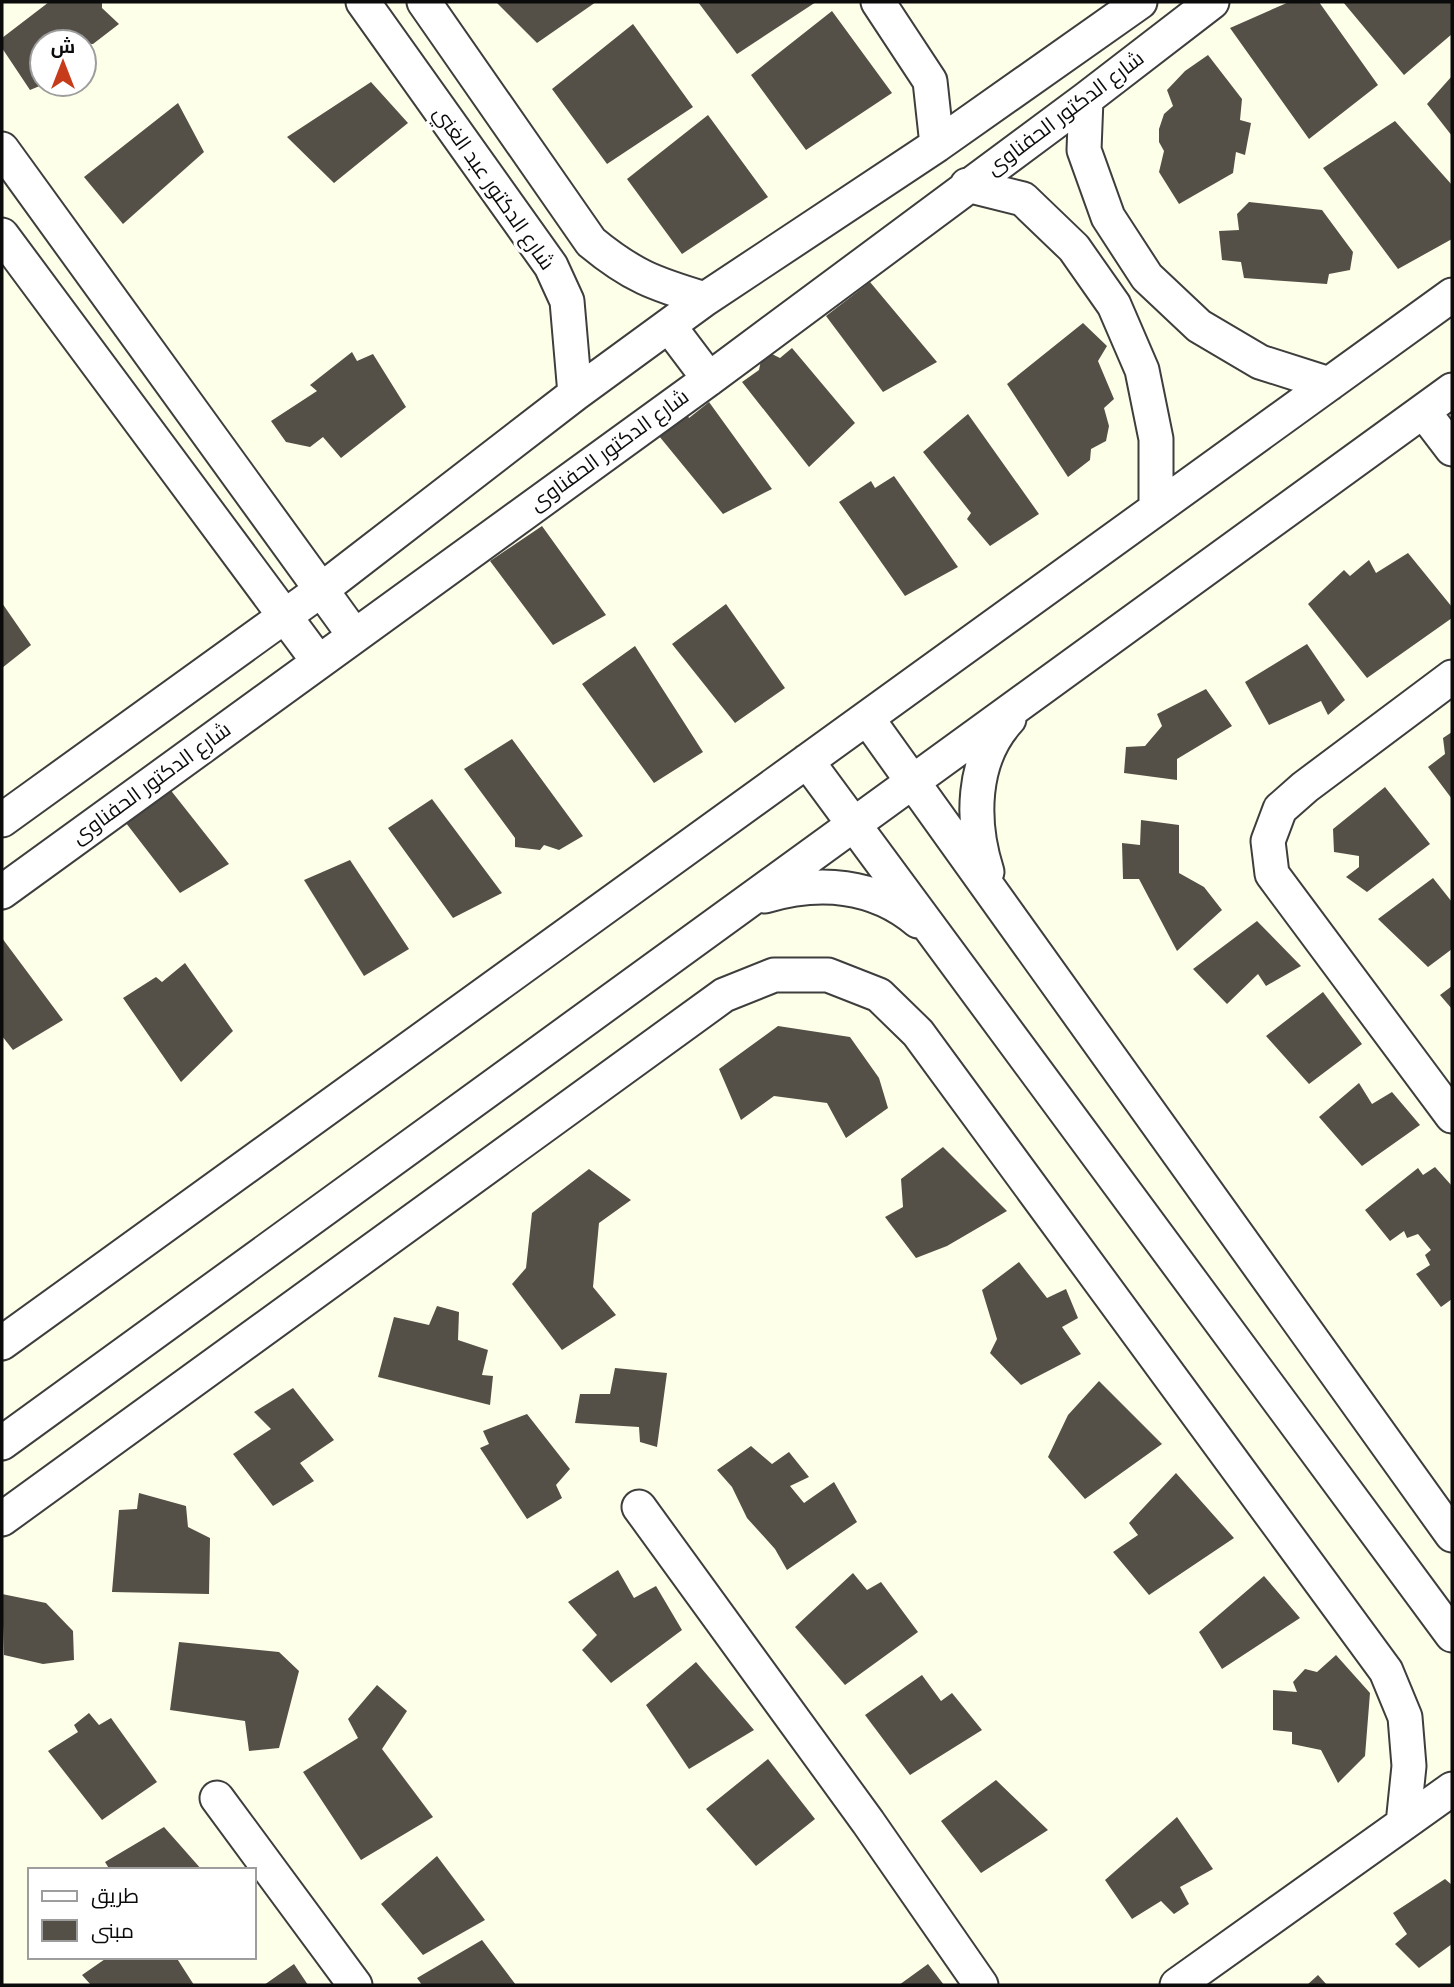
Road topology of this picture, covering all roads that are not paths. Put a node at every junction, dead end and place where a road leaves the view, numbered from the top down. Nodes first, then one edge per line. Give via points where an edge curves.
1 (363, 2) edge
2 (424, 2) edge
3 (878, 2) edge
4 (1140, 2) edge
5 (1212, 2) edge
6 (1086, 99) junction
7 (937, 145) junction
8 (2, 149) edge
9 (967, 185) junction
10 (2, 235) edge
11 (1452, 295) edge
12 (705, 299) junction
13 (669, 326) junction
14 (709, 379) junction
15 (1329, 384) junction
16 (1452, 390) edge
17 (575, 394) junction
18 (1423, 411) junction
19 (1452, 449) edge
20 (1156, 509) junction
21 (321, 590) junction
22 (286, 616) junction
23 (354, 635) junction
24 (318, 661) junction
25 (1452, 677) edge
26 (1031, 696) junction
27 (867, 718) junction
28 (807, 761) junction
29 (914, 781) junction
30 (17, 793) edge
31 (2, 820) edge
32 (854, 825) junction
33 (2, 892) edge
34 (994, 895) junction
35 (749, 900) junction
36 (937, 938) junction
37 (1452, 1116) edge
38 (2, 1343) edge
39 (2, 1443) edge
40 (639, 1507) dead end
41 (2, 1519) edge
42 (1452, 1535) edge
43 (1452, 1634) edge
44 (1452, 1789) edge
45 (217, 1798) dead end
46 (1403, 1824) junction
47 (355, 1985) edge
48 (981, 1985) edge
49 (1177, 1985) edge

1 - 17 street, شارع الدكتور عبد الغني via 551,266 567,301
2 - 12 street via 592,242 622,268
3 - 7 street via 930,81
4 - 7 street
5 - 6 street, شارع الدكتور الحفناوى
6 - 9 street, شارع الدكتور الحفناوى
6 - 15 street via 1084,150 1108,217 1147,277 1199,326 1219,338 1260,362
7 - 12 street
8 - 21 street
9 - 14 street, شارع الدكتور الحفناوى
9 - 20 street via 1023,199 1074,248 1114,305 1142,370 1156,439
10 - 22 street
11 - 15 street
12 - 13 street
13 - 14 street
13 - 17 street
14 - 23 street, شارع الدكتور الحفناوى
15 - 20 street
16 - 18 street
17 - 21 street
18 - 19 street
18 - 26 street
20 - 27 street
21 - 22 street
21 - 23 street
22 - 24 street
22 - 30 street
23 - 24 street, شارع الدكتور الحفناوى
24 - 33 street, شارع الدكتور الحفناوى
25 - 37 street via 1280,809 1268,841 1272,874
26 - 29 street
26 - 34 street via 994,735 977,787 977,842
27 - 28 street
27 - 29 street
28 - 32 street
28 - 38 street
29 - 32 street
29 - 34 street
30 - 31 street
32 - 35 street
32 - 36 street
34 - 42 street
35 - 36 street via 798,886 850,888 898,905
35 - 39 street
36 - 43 street
40 - 48 street
41 - 46 street via 724,995 774,975 828,975 879,995 918,1033 1385,1671 1405,1717 1409,1766
44 - 46 street
45 - 47 street
46 - 49 street

